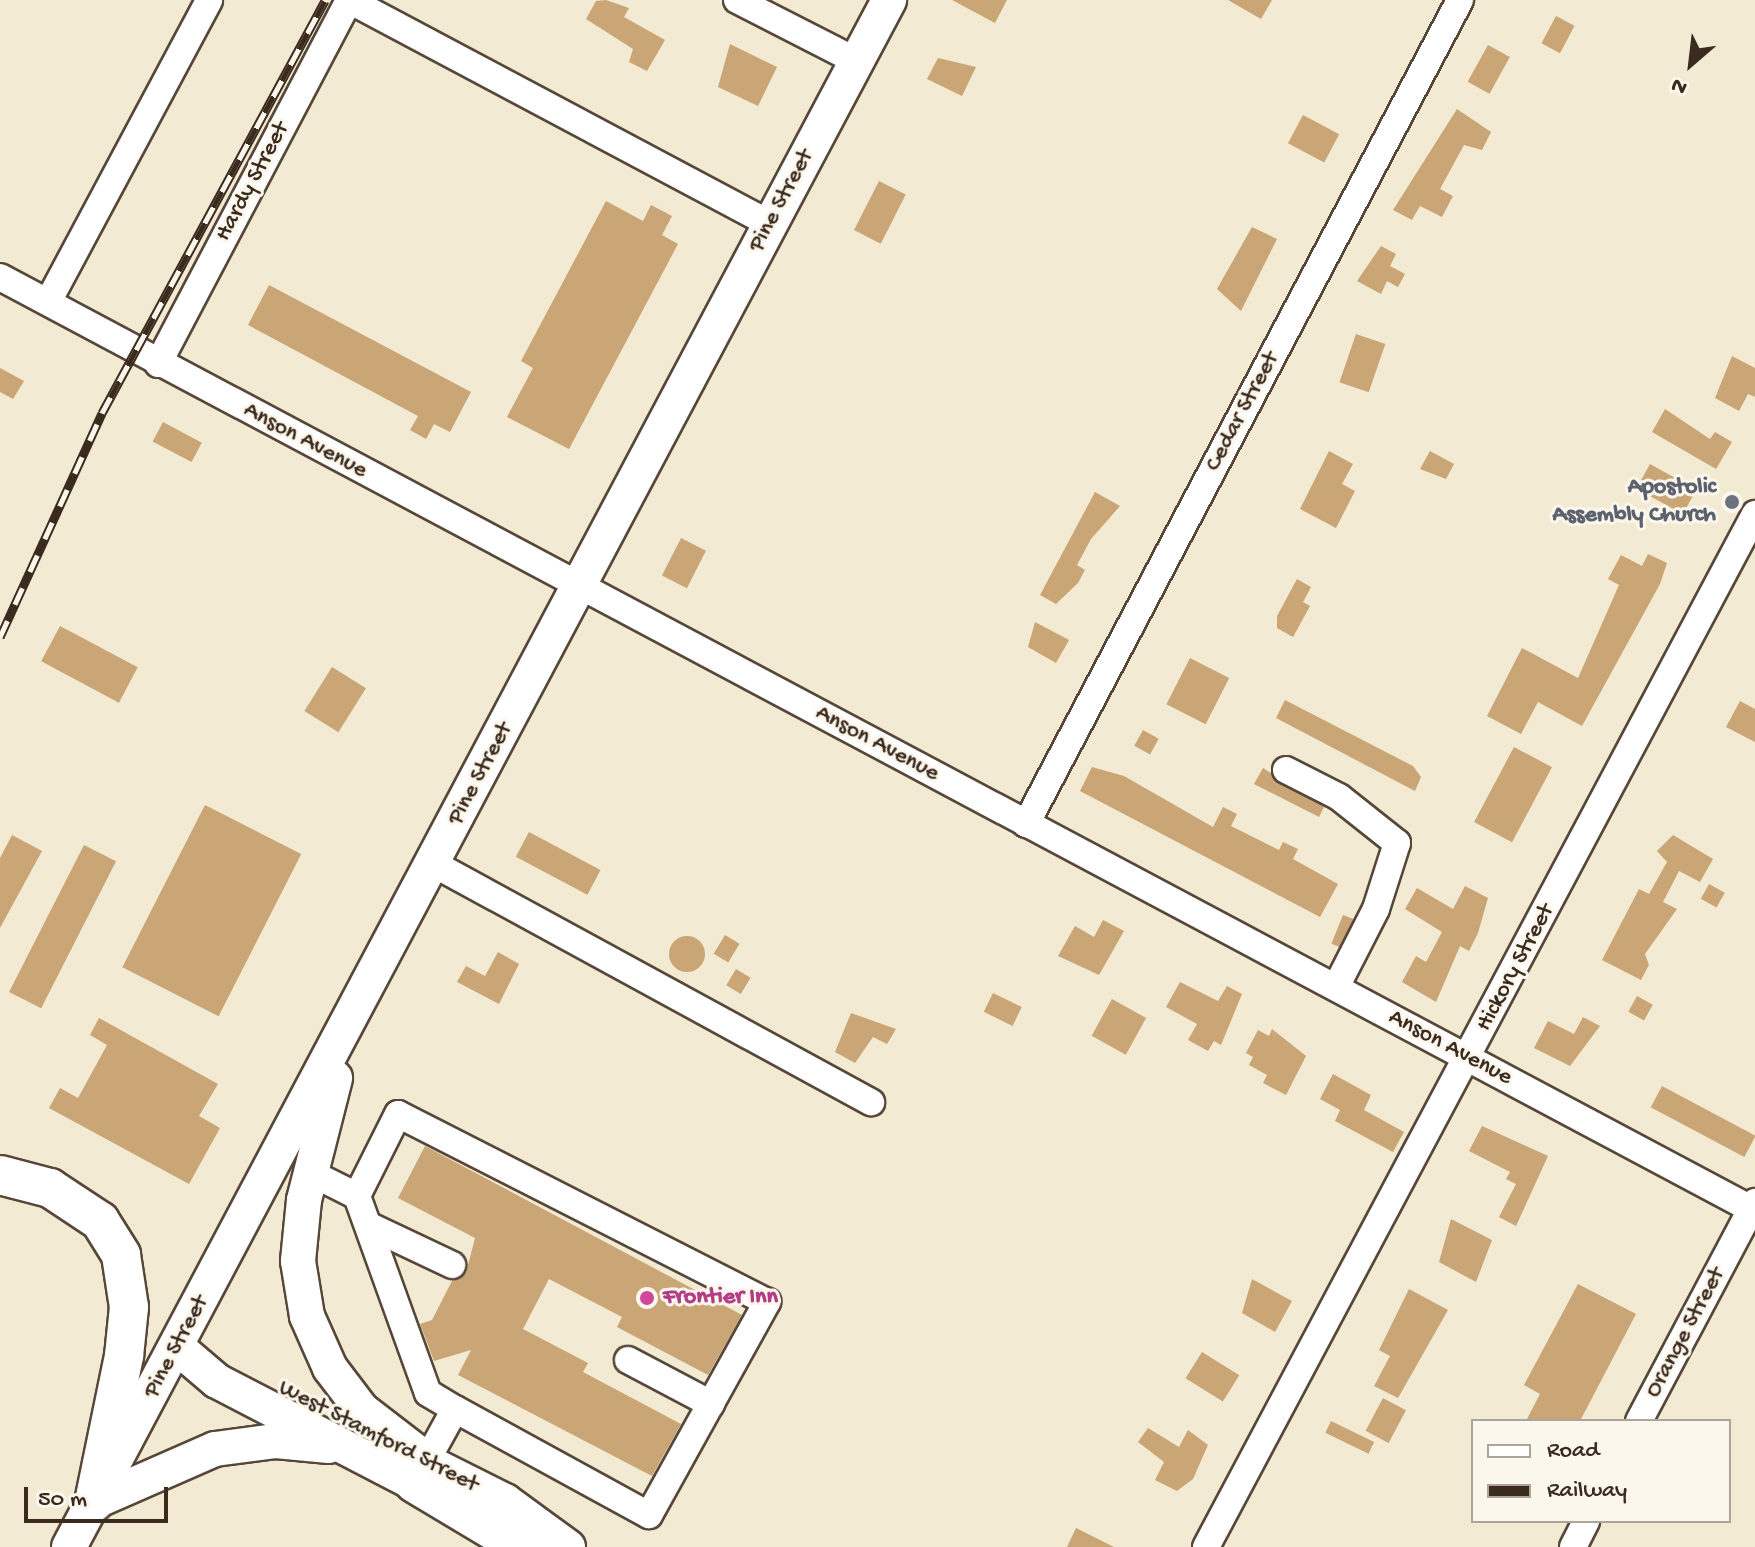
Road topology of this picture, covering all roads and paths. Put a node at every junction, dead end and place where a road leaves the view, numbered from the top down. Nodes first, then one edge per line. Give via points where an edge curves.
1 (209, 0) edge
2 (349, 0) edge
3 (737, 0) edge
4 (889, 0) edge
5 (1460, 0) edge
6 (856, 61) junction
7 (770, 224) junction
8 (0, 277) edge
9 (48, 302) junction
10 (158, 364) junction
11 (1755, 514) edge
12 (579, 585) junction
13 (1286, 770) dead end
14 (1026, 824) junction
15 (434, 864) junction
16 (1336, 987) junction
17 (349, 1023) junction
18 (1469, 1058) junction
19 (871, 1102) dead end
20 (311, 1173) junction
21 (0, 1175) edge
22 (357, 1196) junction
23 (1754, 1207) edge
24 (370, 1226) junction
25 (452, 1265) dead end
26 (177, 1347) junction
27 (628, 1360) dead end
28 (711, 1404) junction
29 (455, 1409) junction
30 (1640, 1419) edge
31 (372, 1459) junction
32 (421, 1471) junction
33 (94, 1502) junction
34 (1585, 1523) edge
35 (69, 1547) edge
36 (521, 1547) edge
37 (568, 1547) edge
38 (1206, 1547) edge
39 (1573, 1547) edge

1 - 9 street
2 - 7 street
2 - 10 street, Hardy Street
3 - 6 street
4 - 6 main road, Pine Street
5 - 14 street, Cedar Street
6 - 7 main road, Pine Street
7 - 12 main road, Pine Street
8 - 9 street, Anson Avenue
9 - 10 street, Anson Avenue
10 - 12 street, Anson Avenue
11 - 18 street, Hickory Street
12 - 14 street, Anson Avenue
12 - 15 main road, Pine Street
13 - 16 street via 1339,797 1397,843 1376,909
14 - 16 street, Anson Avenue
15 - 17 main road, Pine Street
15 - 19 street
16 - 18 street, Anson Avenue
17 - 20 main road
17 - 26 main road, Pine Street
18 - 23 street, Anson Avenue
18 - 38 street, Hickory Street
20 - 22 street
20 - 32 main road via 298,1261 307,1316 330,1368
21 - 33 highway via 50,1188 100,1221 121,1255 129,1307 124,1356
22 - 24 street
22 - 28 street via 398,1114 767,1302
23 - 30 street, Orange Street
24 - 25 street
24 - 29 street via 428,1393
26 - 31 main road via 217,1381
26 - 32 main road, West Stamford Street via 228,1361
26 - 33 main road, Pine Street
27 - 28 street
28 - 29 street via 649,1515
29 - 32 street
31 - 32 main road
31 - 33 main road via 321,1443 215,1449
32 - 36 highway
32 - 37 main road, West Stamford Street
33 - 35 main road, Pine Street
34 - 39 street

